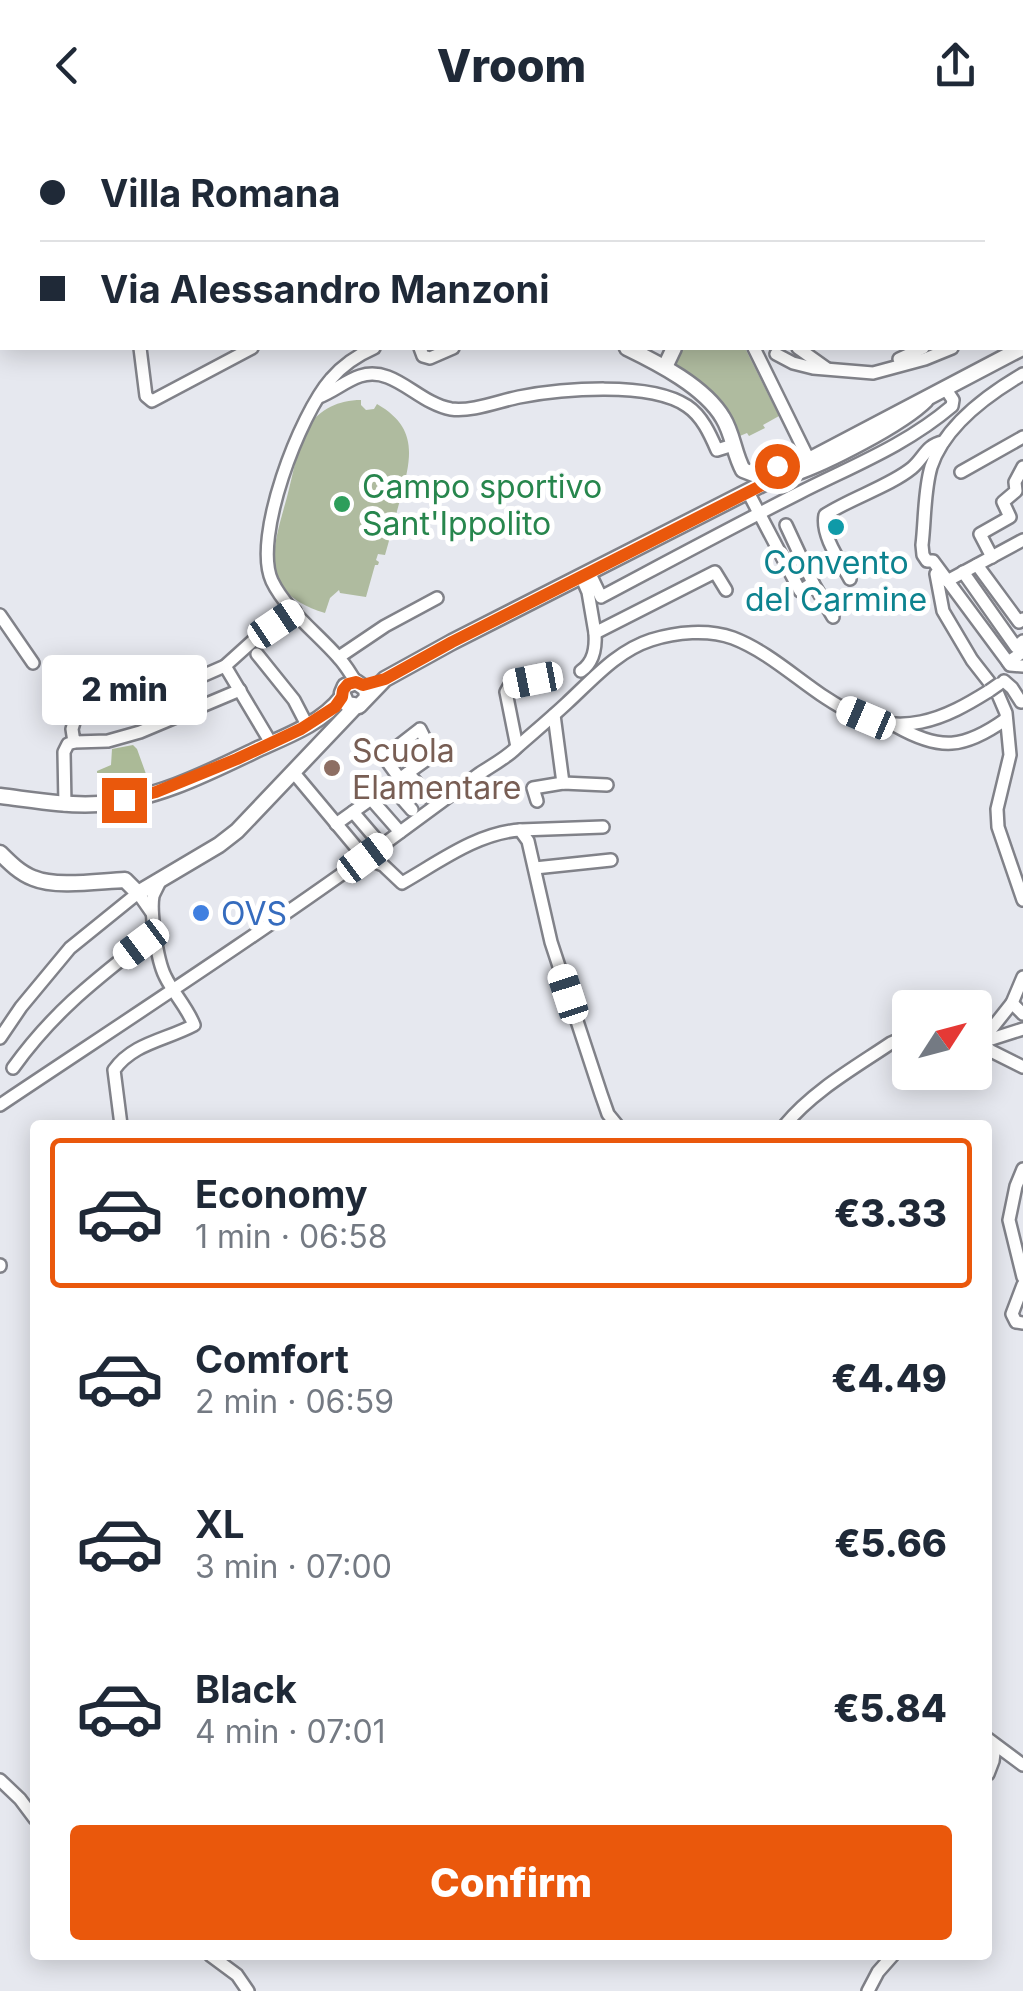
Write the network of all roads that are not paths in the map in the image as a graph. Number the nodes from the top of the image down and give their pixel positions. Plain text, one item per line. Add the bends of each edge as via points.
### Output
1 (140, 350) edge
2 (248, 350) edge
3 (371, 350) edge
4 (421, 350) edge
5 (448, 350) edge
6 (631, 350) edge
7 (673, 350) edge
8 (755, 350) edge
9 (801, 350) edge
10 (918, 350) edge
11 (947, 350) edge
12 (1016, 350) edge
13 (776, 354) dead end
14 (665, 367) junction
15 (827, 368) junction
16 (879, 371) junction
17 (1023, 374) edge
18 (939, 391) junction
19 (318, 397) junction
20 (1023, 437) edge
21 (942, 442) junction
22 (734, 445) junction
23 (809, 460) junction
24 (1023, 467) edge
25 (791, 472) junction
26 (961, 472) dead end
27 (806, 489) junction
28 (1020, 489) edge
29 (748, 492) junction
30 (760, 516) junction
31 (786, 525) dead end
32 (677, 528) junction
33 (1023, 540) edge
34 (632, 550) junction
35 (688, 550) junction
36 (992, 557) junction
37 (977, 565) junction
38 (964, 572) junction
39 (585, 574) junction
40 (645, 574) junction
41 (943, 576) junction
42 (850, 579) dead end
43 (813, 583) junction
44 (726, 590) dead end
45 (437, 598) dead end
46 (295, 611) junction
47 (0, 615) edge
48 (833, 617) dead end
49 (1023, 619) edge
50 (595, 633) junction
51 (1023, 642) edge
52 (1023, 652) edge
53 (257, 654) dead end
54 (340, 660) junction
55 (1008, 662) junction
56 (34, 664) dead end
57 (225, 666) junction
58 (1023, 666) edge
59 (581, 671) dead end
60 (533, 680) dead end
61 (240, 690) junction
62 (355, 692) junction
63 (1022, 700) edge
64 (554, 716) junction
65 (1006, 716) junction
66 (918, 723) junction
67 (893, 724) junction
68 (307, 726) junction
69 (1023, 732) edge
70 (1009, 737) junction
71 (924, 740) junction
72 (74, 742) junction
73 (271, 743) junction
74 (518, 747) junction
75 (294, 774) junction
76 (399, 779) junction
77 (563, 783) junction
78 (607, 785) dead end
79 (0, 796) edge
80 (430, 798) dead end
81 (371, 800) junction
82 (537, 801) dead end
83 (65, 805) junction
84 (412, 810) dead end
85 (353, 812) junction
86 (336, 824) junction
87 (603, 827) dead end
88 (520, 830) junction
89 (400, 832) junction
90 (382, 846) junction
91 (0, 853) edge
92 (365, 858) junction
93 (611, 860) dead end
94 (534, 868) junction
95 (161, 878) junction
96 (125, 880) junction
97 (138, 893) junction
98 (1023, 900) edge
99 (152, 913) junction
100 (155, 938) junction
101 (1023, 977) edge
102 (174, 989) junction
103 (1012, 1003) junction
104 (1023, 1014) edge
105 (992, 1027) edge
106 (1023, 1029) edge
107 (0, 1038) edge
108 (992, 1039) edge
109 (892, 1043) edge
110 (992, 1052) edge
111 (1023, 1067) edge
112 (13, 1068) dead end
113 (0, 1105) edge
114 (120, 1120) edge
115 (613, 1120) edge
116 (789, 1120) edge
117 (1023, 1170) edge
118 (1023, 1277) edge
119 (1023, 1285) edge
120 (1023, 1323) edge
121 (992, 1743) edge
122 (1023, 1765) edge
123 (0, 1780) edge
124 (30, 1813) edge
125 (217, 1960) edge
126 (889, 1960) edge
127 (248, 1991) edge
128 (868, 1991) edge

1 - 2 street via 152,400
3 - 19 street via 334,375
4 - 5 street via 430,358
6 - 14 main road
7 - 14 main road
8 - 23 street
9 - 15 street
10 - 16 street
11 - 16 street
12 - 18 main road
13 - 15 street
14 - 22 main road via 719,412
15 - 16 street
17 - 21 street
18 - 23 main road
18 - 25 street via 865,441
18 - 27 street via 953,400 941,415 897,445
19 - 22 street via 378,373 450,409 612,388 676,400 706,427 717,450
19 - 46 street via 294,441 268,532 268,568
20 - 26 street
21 - 41 street via 930,470 922,545
21 - 42 street via 912,468 824,518
22 - 25 main road via 749,474 777,466
23 - 25 main road
24 - 28 street via 1015,482
25 - 27 street
25 - 29 main road
27 - 30 street
28 - 36 street via 1002,502 1010,517 980,534
29 - 30 street
29 - 32 main road
30 - 35 street
30 - 43 street via 800,591
31 - 43 street
32 - 34 main road
32 - 35 street
33 - 36 street
34 - 39 main road
34 - 40 street
35 - 40 street
36 - 37 street
37 - 38 street
37 - 49 street
38 - 41 street
38 - 51 street via 1016,647
39 - 40 street via 601,597
39 - 50 street
39 - 62 main road
41 - 55 street
41 - 65 street via 936,574 943,611
43 - 48 street
44 - 50 street via 716,572
45 - 54 street
46 - 54 street
46 - 57 street
47 - 56 street
50 - 59 street via 593,656
52 - 55 street
53 - 68 street
54 - 62 street
55 - 58 street
57 - 61 street
57 - 72 street via 130,707 76,716
60 - 74 street via 506,692
61 - 72 street via 140,732
61 - 73 street
62 - 68 main road
62 - 75 main road
63 - 65 street
63 - 66 street via 1001,683
64 - 67 street via 627,651 649,640 699,632 731,637 831,703
64 - 74 street
64 - 77 street
65 - 70 street
65 - 71 street via 967,742
66 - 67 street
66 - 71 street
67 - 71 street
68 - 73 main road
69 - 70 street
70 - 98 street via 998,827
72 - 83 street via 64,752
73 - 83 main road via 156,792
74 - 89 street
75 - 86 street
75 - 95 main road via 219,846
76 - 76 street via 384,757 420,728 433,755
76 - 80 street
76 - 81 street
76 - 84 street
77 - 78 street
77 - 82 street via 533,788
79 - 83 main road
81 - 85 street
81 - 89 street
85 - 86 street
85 - 90 street
86 - 92 street
87 - 88 street
88 - 92 street via 466,846 402,884
88 - 94 street
89 - 90 street
90 - 92 street
91 - 96 main road via 36,880
92 - 102 street
93 - 94 street
94 - 115 street via 551,942
95 - 96 main road
95 - 97 main road
95 - 99 street
96 - 97 main road
97 - 99 street
97 - 107 street via 70,948
99 - 100 street
100 - 102 street
100 - 112 street via 62,1009
101 - 103 street
102 - 113 street
102 - 114 street via 194,1025 121,1060 114,1070
103 - 104 street
103 - 105 street
106 - 108 street
109 - 116 street
110 - 111 street
117 - 118 street via 1009,1220
119 - 120 street via 1012,1310 1012,1318
121 - 122 street
123 - 124 street
125 - 127 street
126 - 128 street

